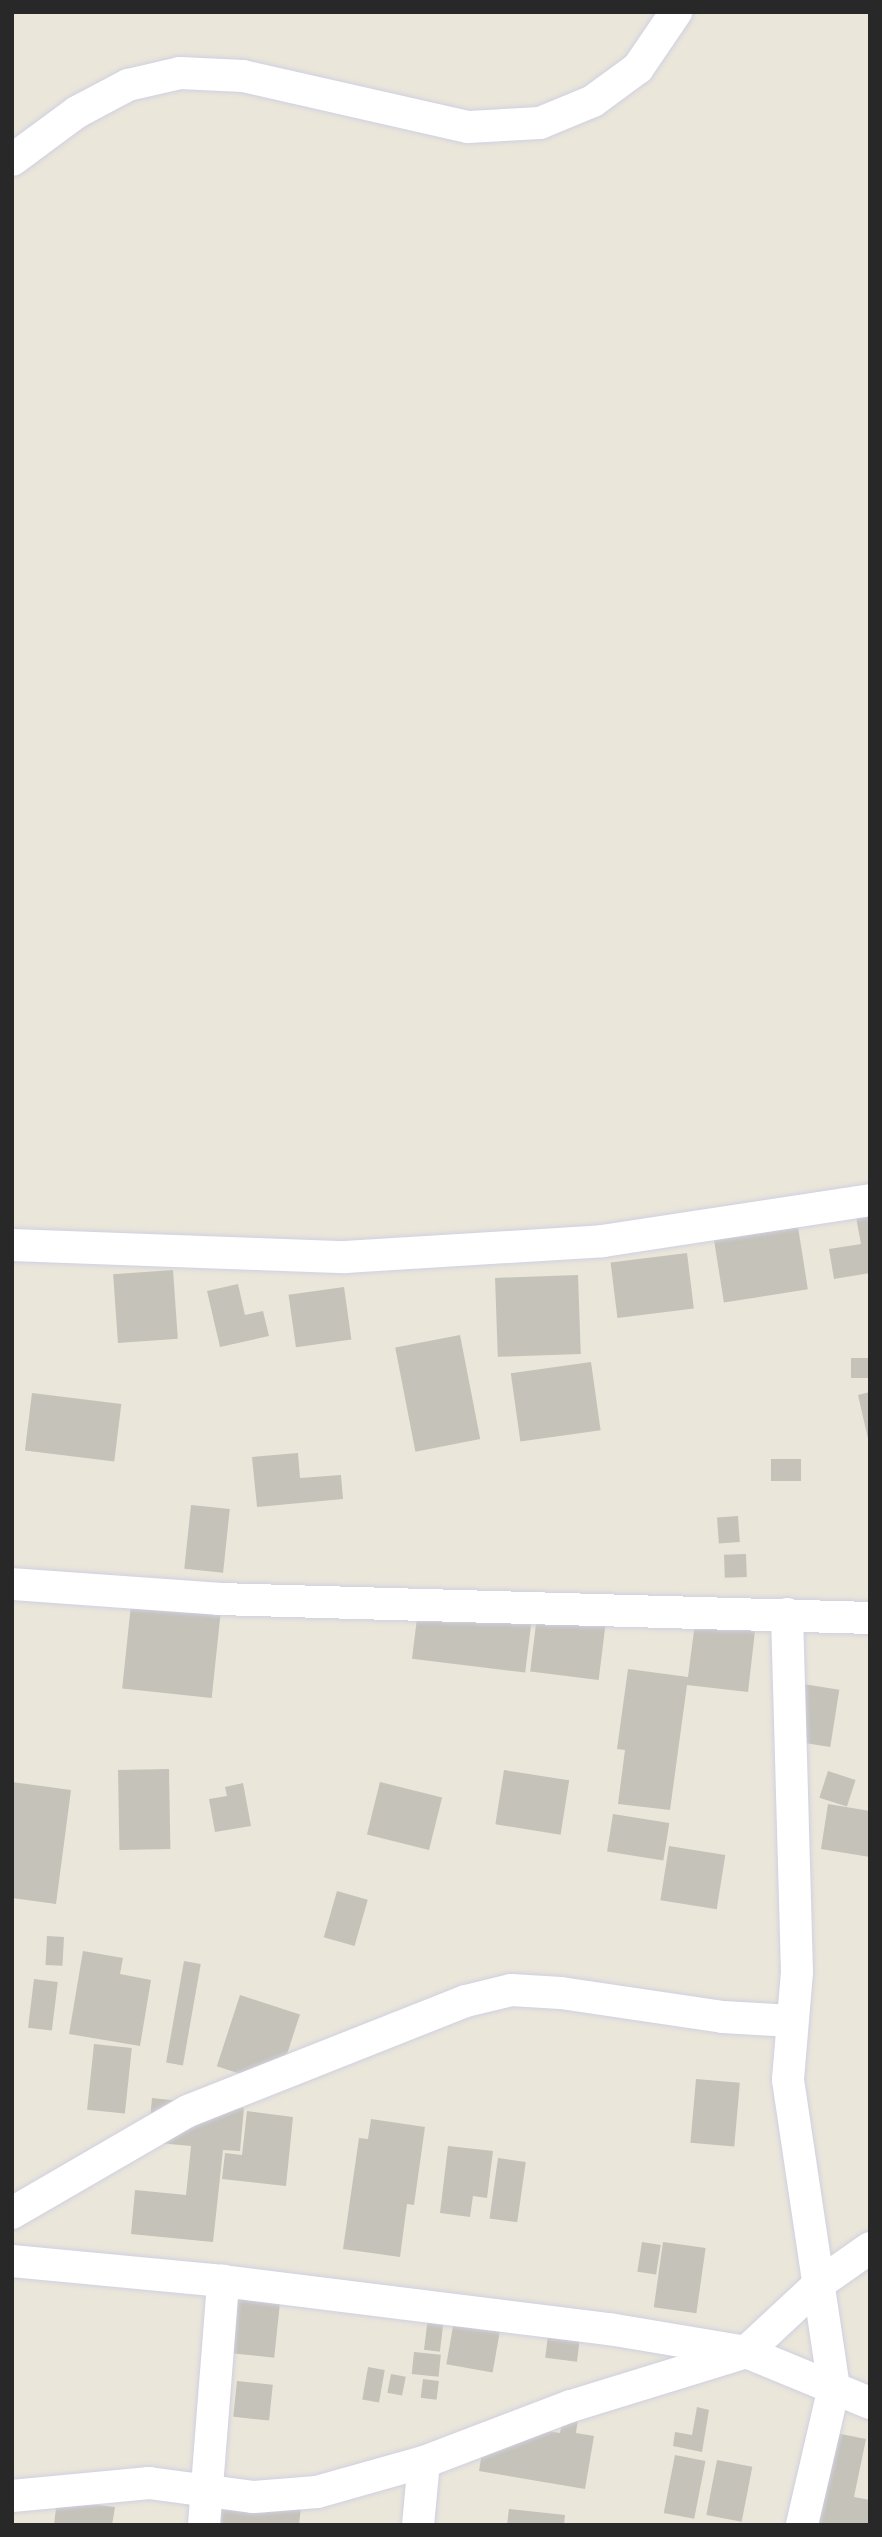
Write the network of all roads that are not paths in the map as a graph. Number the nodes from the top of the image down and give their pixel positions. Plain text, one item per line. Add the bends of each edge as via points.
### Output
1 (676, 12) edge
2 (12, 160) edge
3 (870, 1200) edge
4 (12, 1245) edge
5 (12, 1584) edge
6 (787, 1614) junction
7 (870, 1618) edge
8 (792, 2021) junction
9 (12, 2213) edge
10 (870, 2248) edge
11 (12, 2261) edge
12 (223, 2281) junction
13 (820, 2283) junction
14 (746, 2352) junction
15 (834, 2387) junction
16 (870, 2403) edge
17 (424, 2462) junction
18 (207, 2491) junction
19 (12, 2496) edge
20 (204, 2525) edge
21 (418, 2525) edge
22 (802, 2525) edge

1 - 2 street via 638,68 593,101 540,123 468,127 243,76 180,73 128,85 77,112
3 - 4 street via 603,1241 345,1257
5 - 6 street via 219,1599
6 - 7 street
6 - 8 street via 796,1897
8 - 9 street via 723,2017 510,1990 466,2001 188,2111
8 - 13 street via 788,2080
10 - 13 street
11 - 12 street
12 - 14 street via 609,2329
12 - 18 street
13 - 14 street
13 - 15 street
14 - 15 street
14 - 17 street via 572,2406
15 - 16 street
15 - 22 street
17 - 18 street via 317,2492 254,2497
17 - 21 street
18 - 19 street via 149,2483
18 - 20 street

